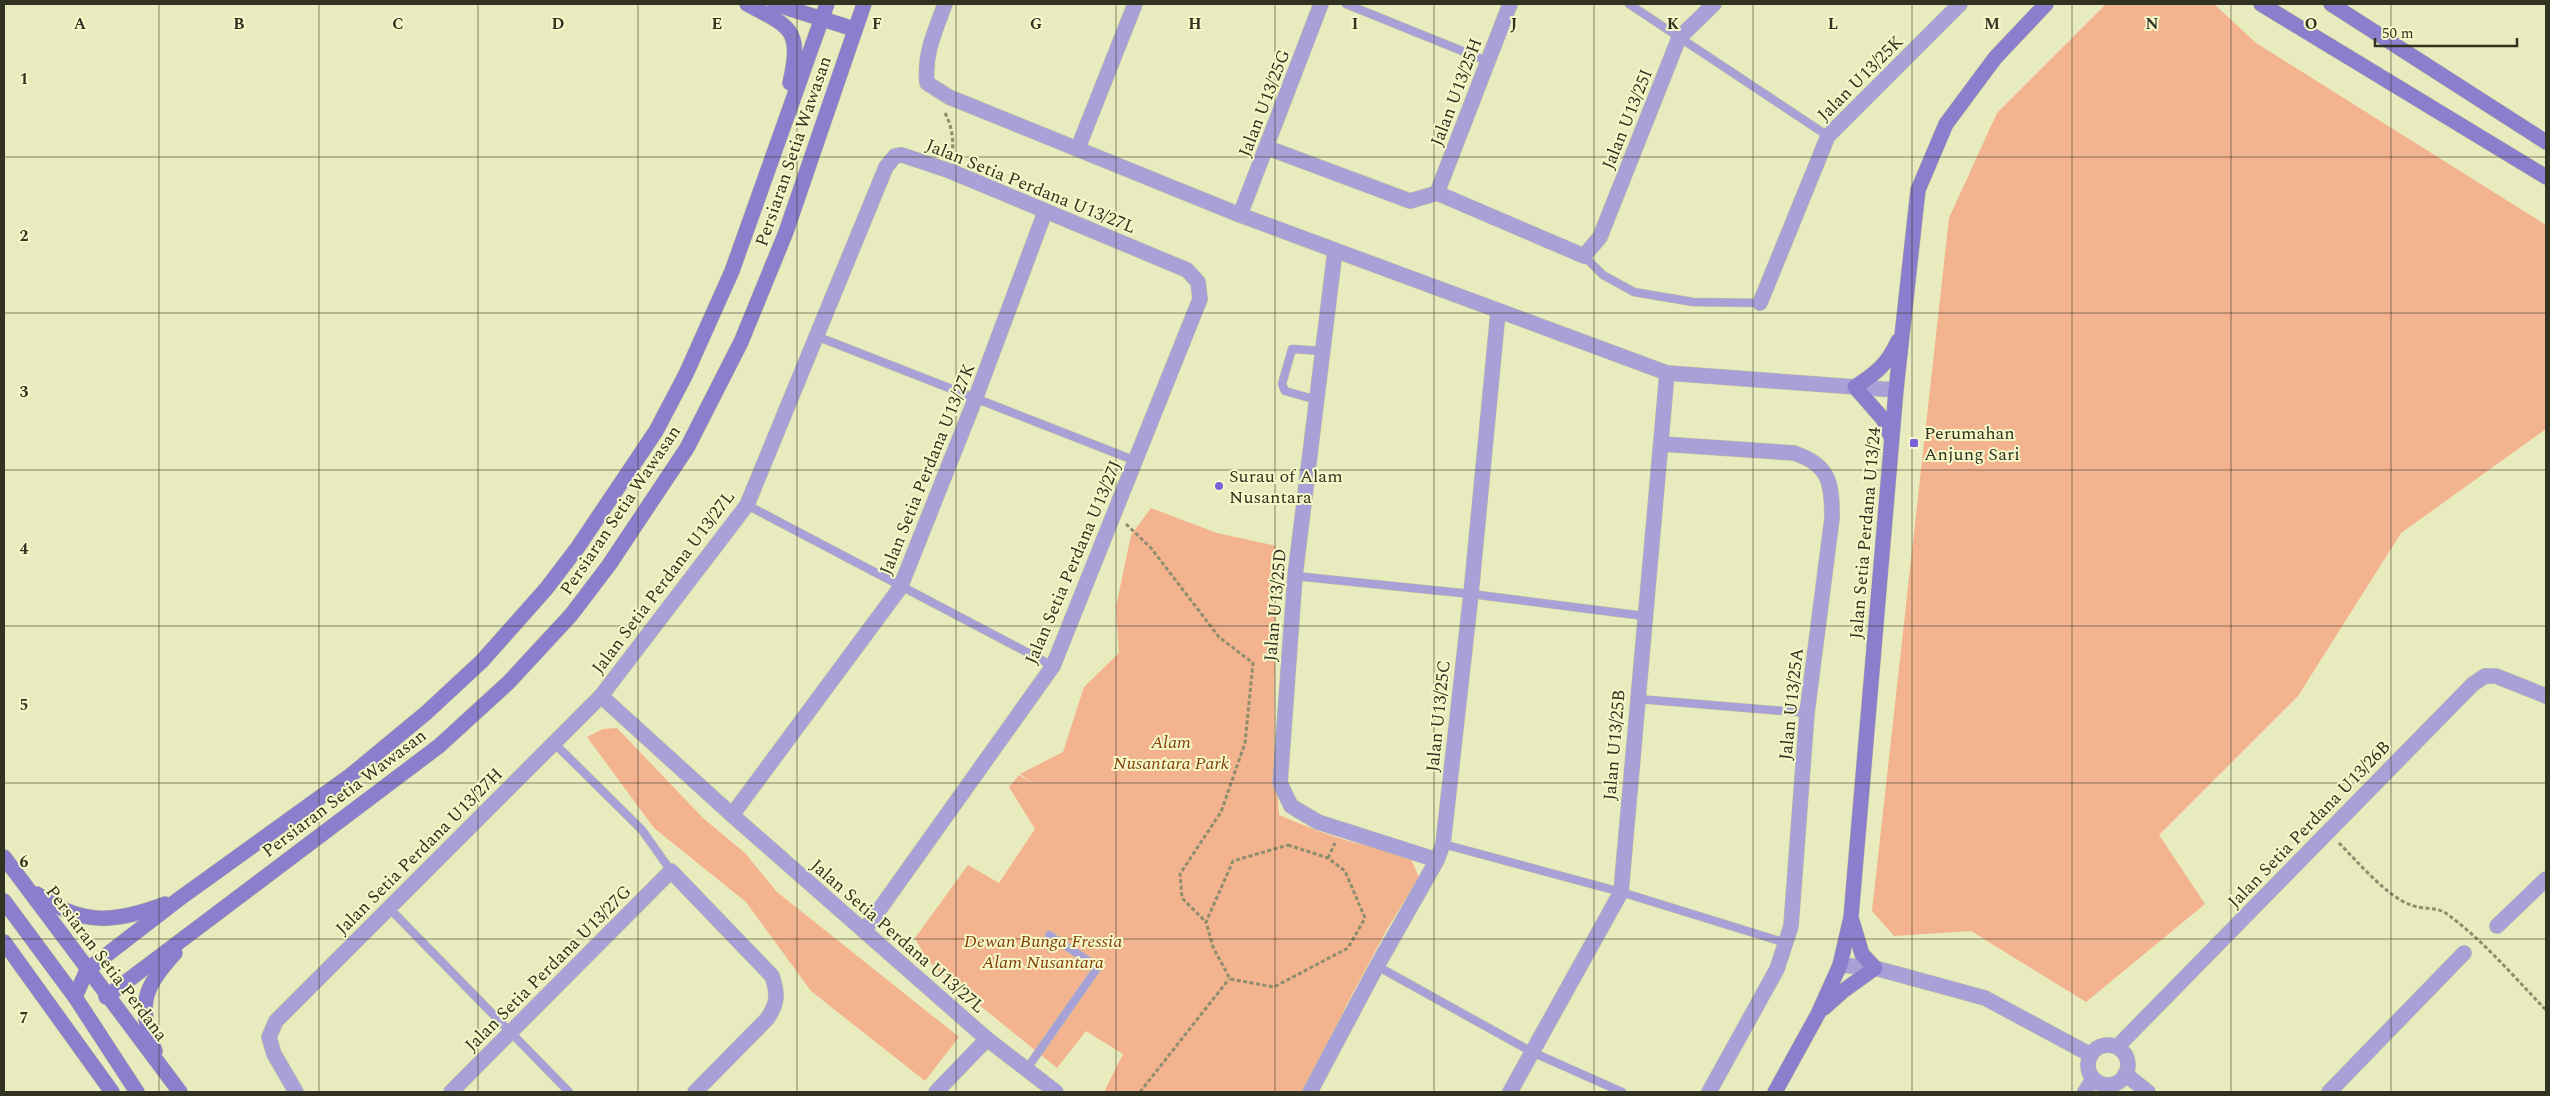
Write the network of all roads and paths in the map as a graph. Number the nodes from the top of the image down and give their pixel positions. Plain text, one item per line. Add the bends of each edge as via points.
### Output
1 (747, 4) edge
2 (775, 4) edge
3 (827, 4) edge
4 (863, 4) edge
5 (945, 4) edge
6 (1135, 4) edge
7 (1321, 4) edge
8 (1346, 4) edge
9 (1510, 4) edge
10 (1628, 4) edge
11 (1714, 4) edge
12 (1960, 4) edge
13 (2046, 4) edge
14 (2261, 4) edge
15 (2331, 4) edge
16 (822, 18) junction
17 (854, 30) junction
18 (1679, 38) junction
19 (1487, 61) junction
20 (932, 87) junction
21 (1828, 136) junction
22 (778, 140) junction
23 (2546, 142) edge
24 (1078, 148) junction
25 (1268, 148) junction
26 (950, 170) junction
27 (2546, 177) edge
28 (1437, 193) junction
29 (1045, 212) junction
30 (1240, 215) junction
31 (1335, 251) junction
32 (1584, 256) junction
33 (1198, 282) joint
34 (1760, 303) joint
35 (1498, 312) junction
36 (1902, 333) junction
37 (816, 336) junction
38 (1323, 351) junction
39 (1667, 373) junction
40 (1855, 387) junction
41 (1896, 390) junction
42 (976, 397) junction
43 (1317, 400) junction
44 (1891, 438) junction
45 (1662, 444) junction
46 (1136, 461) junction
47 (747, 505) junction
48 (1115, 514) junction
49 (1295, 576) junction
50 (900, 588) junction
51 (1471, 594) junction
52 (1644, 616) junction
53 (1052, 666) junction
54 (601, 696) junction
55 (2546, 696) edge
56 (1636, 698) junction
57 (1807, 713) junction
58 (554, 743) junction
59 (732, 815) junction
60 (2328, 832) junction
61 (1443, 844) junction
62 (4, 858) edge
63 (1437, 860) junction
64 (671, 871) junction
65 (2546, 878) edge
66 (25, 886) junction
67 (1621, 892) junction
68 (179, 899) junction
69 (4, 901) edge
70 (389, 908) junction
71 (1851, 917) junction
72 (1206, 922) junction
73 (200, 926) junction
74 (2497, 926) dead end
75 (864, 931) junction
76 (1049, 935) dead end
77 (4, 942) edge
78 (1786, 943) junction
79 (2464, 953) dead end
80 (1840, 965) junction
81 (1376, 966) junction
82 (1875, 968) junction
83 (88, 970) junction
84 (1230, 979) junction
85 (75, 997) junction
86 (106, 997) junction
87 (2546, 1010) edge
88 (1818, 1014) junction
89 (510, 1034) junction
90 (986, 1039) junction
91 (2117, 1048) junction
92 (1532, 1052) junction
93 (2091, 1055) junction
94 (160, 1064) junction
95 (1026, 1070) junction
96 (2125, 1074) junction
97 (2093, 1078) junction
98 (112, 1092) edge
99 (138, 1092) edge
100 (180, 1092) edge
101 (296, 1092) edge
102 (451, 1092) edge
103 (569, 1092) edge
104 (696, 1092) edge
105 (936, 1092) edge
106 (1056, 1092) edge
107 (1140, 1092) edge
108 (1310, 1092) edge
109 (1510, 1092) edge
110 (1622, 1092) edge
111 (1709, 1092) edge
112 (1776, 1092) edge
113 (2085, 1092) edge
114 (2148, 1092) edge
115 (2329, 1092) edge

1 - 22 street via 785,24 794,37 795,64
2 - 16 street
3 - 16 street, Persiaran Setia Wawasan
4 - 17 street, Persiaran Setia Wawasan
5 - 20 street via 925,64
6 - 24 street
7 - 25 street, Jalan U13/25G
8 - 19 lane
9 - 19 street, Jalan U13/25H
10 - 18 lane
11 - 18 street, Jalan U13/25I
12 - 21 street, Jalan U13/25K
13 - 36 street, Jalan Setia Perdana U13/24 via 1995,58 1946,124 1918,190
14 - 27 street
15 - 23 street
16 - 17 street
16 - 22 street, Persiaran Setia Wawasan
17 - 73 street, Persiaran Setia Wawasan via 786,232 741,342 687,448 609,565 570,615 515,675 439,746
18 - 21 lane
18 - 32 street, Jalan U13/25I via 1600,237
19 - 28 street, Jalan U13/25H
20 - 24 street
20 - 26 path via 950,121 954,145
21 - 34 street, Jalan U13/25K
22 - 68 street, Persiaran Setia Wawasan via 732,270 682,382 656,431 546,589 482,660 426,713 351,776
24 - 30 street
25 - 28 street via 1410,201
25 - 30 street, Jalan U13/25G
26 - 29 street, Jalan Setia Perdana U13/27L
26 - 37 street, Jalan Setia Perdana U13/27L via 902,155 890,160
28 - 32 street
29 - 33 street, Jalan Setia Perdana U13/27L via 1188,270
29 - 42 street, Jalan Setia Perdana U13/27K
30 - 31 street
31 - 35 street
31 - 38 street, Jalan U13/25D
32 - 34 lane via 1603,274 1634,292 1693,302
33 - 46 street, Jalan Setia Perdana U13/27J via 1200,299
35 - 39 street
35 - 51 street, Jalan U13/25C
36 - 40 street via 1879,371
36 - 41 street, Jalan Setia Perdana U13/24
37 - 42 lane
37 - 47 street, Jalan Setia Perdana U13/27L
38 - 43 street, Jalan U13/25D
38 - 43 lane via 1292,349 1282,384 1285,391
39 - 40 street
39 - 45 street, Jalan U13/25B
40 - 41 street
40 - 44 street via 1883,419
41 - 44 street, Jalan Setia Perdana U13/24
42 - 46 lane
42 - 50 street, Jalan Setia Perdana U13/27K
43 - 49 street, Jalan U13/25D
44 - 71 street, Jalan Setia Perdana U13/24
45 - 52 street, Jalan U13/25B
45 - 57 street, Jalan U13/25A via 1794,454 1810,458 1823,468 1832,492 1832,518
46 - 48 street, Jalan Setia Perdana U13/27J
47 - 50 lane
47 - 54 street, Jalan Setia Perdana U13/27L
48 - 53 street, Jalan Setia Perdana U13/27J
48 - 72 path via 1152,548 1219,637 1253,664 1245,743 1221,812 1180,874 1182,898
49 - 51 lane
49 - 63 street, Jalan U13/25D via 1280,783 1291,806 1318,822
50 - 53 lane
50 - 59 street, Jalan Setia Perdana U13/27K
51 - 52 lane
51 - 61 street, Jalan U13/25C
52 - 56 street, Jalan U13/25B
53 - 75 street, Jalan Setia Perdana U13/27J
54 - 58 street, Jalan Setia Perdana U13/27H
54 - 59 street, Jalan Setia Perdana U13/27L
55 - 60 street, Jalan Setia Perdana U13/26B via 2496,676 2485,676 2473,684
56 - 57 lane
56 - 67 street, Jalan U13/25B
57 - 78 street, Jalan U13/25A
58 - 64 lane via 642,830
58 - 70 street, Jalan Setia Perdana U13/27H
59 - 75 street, Jalan Setia Perdana U13/27L
60 - 87 path via 2402,900 2412,906 2445,912 2471,932
60 - 91 street, Jalan Setia Perdana U13/26B
61 - 63 street, Jalan U13/25C
61 - 67 lane
62 - 66 street, Persiaran Setia Perdana
63 - 81 street, Jalan U13/25C
64 - 89 street, Jalan Setia Perdana U13/27G
64 - 104 street via 772,976 778,994 775,1008 767,1019
65 - 74 street
66 - 68 street via 58,909 99,920 139,914
66 - 83 street, Persiaran Setia Perdana
67 - 78 lane
67 - 92 street, Jalan U13/25B
68 - 83 street, Persiaran Setia Wawasan
69 - 85 street
70 - 89 lane
70 - 101 street, Jalan Setia Perdana U13/27H via 276,1021 269,1037 274,1054
71 - 80 street, Jalan Setia Perdana U13/24
71 - 82 street via 1862,954
72 - 84 path via 1213,947
72 - 84 path via 1232,860 1288,845 1328,858 1345,871 1365,918 1348,948 1274,987
73 - 86 street, Persiaran Setia Wawasan
73 - 94 street via 153,978 145,1000 145,1024
75 - 90 street, Jalan Setia Perdana U13/27L
76 - 95 lane via 1098,967
77 - 98 street
78 - 111 street, Jalan U13/25A via 1777,969
79 - 115 street
80 - 82 street
80 - 88 street, Jalan Setia Perdana U13/24
81 - 92 lane
81 - 108 street, Jalan U13/25C
82 - 88 street via 1843,990
82 - 93 street via 1985,998
83 - 85 street
83 - 86 street, Persiaran Setia Perdana
84 - 107 path
85 - 86 street
85 - 99 street
86 - 94 street, Persiaran Setia Perdana
88 - 112 street, Jalan Setia Perdana U13/24
89 - 102 street, Jalan Setia Perdana U13/27G
89 - 103 lane
90 - 95 street, Jalan Setia Perdana U13/27L
90 - 105 street
91 - 93 street via 2100,1047
91 - 96 street via 2126,1056 2128,1069
92 - 109 street, Jalan U13/25B
92 - 110 lane
93 - 97 street via 2088,1067
94 - 100 street, Persiaran Setia Perdana
95 - 106 street, Jalan Setia Perdana U13/27L
96 - 97 street via 2122,1080 2110,1085
96 - 114 street
97 - 113 street

